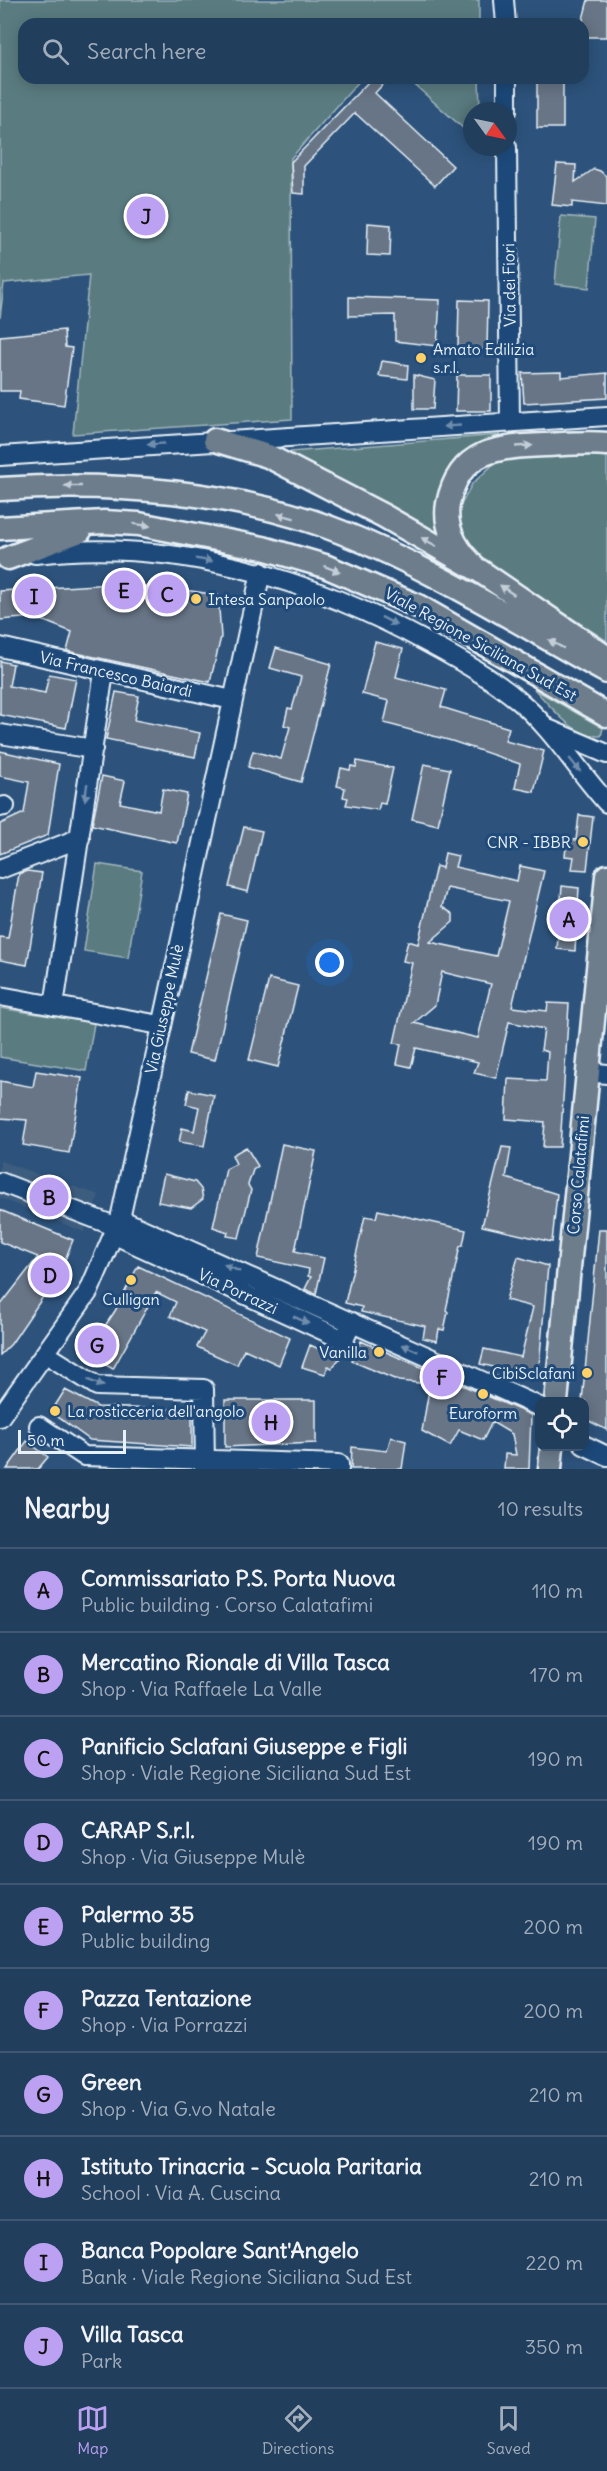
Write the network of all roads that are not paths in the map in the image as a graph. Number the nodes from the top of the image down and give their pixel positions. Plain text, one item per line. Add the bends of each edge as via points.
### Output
1 (504, 0) edge
2 (506, 18) edge
3 (507, 84) edge
4 (507, 102) edge
5 (507, 156) edge
6 (604, 419) edge
7 (510, 423) junction
8 (215, 440) junction
9 (607, 444) edge
10 (0, 456) edge
11 (0, 489) edge
12 (104, 522) junction
13 (0, 528) edge
14 (4, 558) edge
15 (480, 571) junction
16 (261, 572) junction
17 (0, 647) edge
18 (607, 658) edge
19 (104, 672) junction
20 (607, 672) edge
21 (232, 700) junction
22 (607, 715) edge
23 (544, 727) junction
24 (0, 734) edge
25 (93, 749) junction
26 (607, 754) edge
27 (607, 803) edge
28 (80, 838) junction
29 (0, 869) edge
30 (607, 876) edge
31 (0, 996) edge
32 (54, 1006) junction
33 (160, 1025) junction
34 (598, 1073) edge
35 (0, 1182) edge
36 (117, 1227) junction
37 (46, 1354) junction
38 (557, 1397) edge
39 (535, 1405) edge
40 (0, 1417) edge
41 (39, 1426) dead end
42 (589, 1447) edge
43 (552, 1451) edge
44 (607, 1456) edge
45 (205, 1465) edge
46 (339, 1466) edge
47 (550, 1469) edge

1 - 2 street
3 - 4 street
5 - 7 street, Via dei Fiori
6 - 7 street
7 -> 8 street
8 -> 10 street
15 -> 8 main road via 320,481 268,456
15 -> 9 main road via 461,553 450,533 447,511 451,489 463,469 480,455 502,447
20 -> 11 main road via 431,574 340,531 179,493 74,486
12 - 13 main road, Viale Regione Siciliana Sud Est
12 - 14 main road
12 -> 22 main road, Viale Regione Siciliana Sud Est via 202,534 325,566 418,606
14 -> 16 street, Viale Regione Siciliana Sud Est via 89,549 158,553
18 -> 15 main road
16 - 21 street, Via Giuseppe Mulè
16 -> 23 street, Viale Regione Siciliana Sud Est via 327,593 384,619 499,686 519,700
17 - 19 street, Via Francesco Baiardi
19 - 21 street, Via Francesco Baiardi
19 - 25 street
21 - 33 street, Via Giuseppe Mulè
23 - 26 street, Viale Regione Siciliana Sud Est
23 -> 27 street, Viale Regione Siciliana Sud Est
24 - 25 street
25 -> 28 street
28 - 29 street
28 - 32 street
30 - 34 main road, Corso Calatafimi
31 - 32 street
32 - 33 street
33 - 36 street, Via Giuseppe Mulè
34 - 38 main road, Corso Calatafimi
35 - 36 street, Via Porrazzi
36 - 37 street, Via Giuseppe Mulè via 89,1291
39 -> 36 street, Via Porrazzi via 352,1322
37 - 40 street, Via Giuseppe Mulè
37 -> 45 street via 97,1386 204,1389
41 - 45 street via 84,1456
42 - 44 street
43 - 47 main road
45 - 46 street

